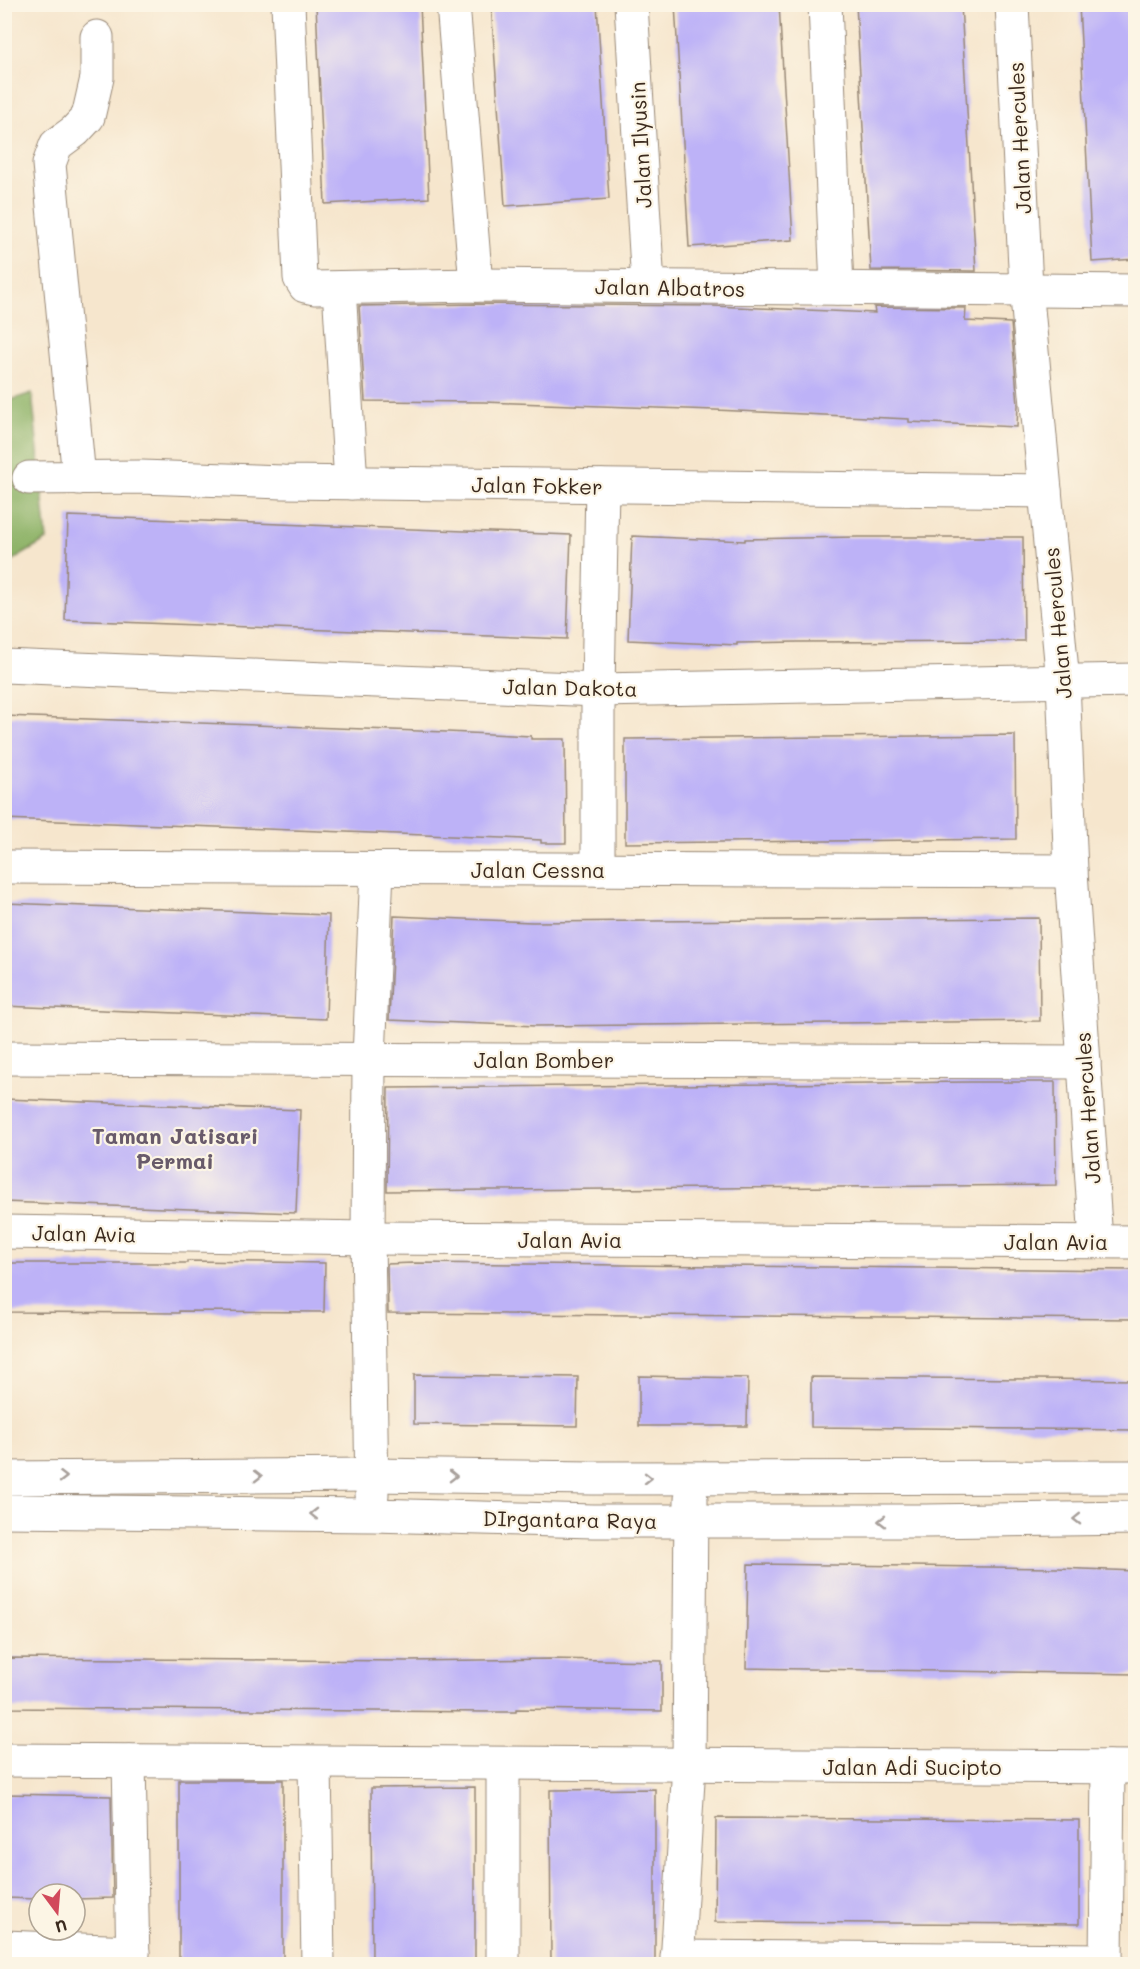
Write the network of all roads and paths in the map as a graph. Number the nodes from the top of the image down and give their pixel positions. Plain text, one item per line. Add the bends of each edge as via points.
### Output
1 (288, 4) edge
2 (453, 4) edge
3 (631, 4) edge
4 (825, 4) edge
5 (1012, 4) edge
6 (97, 37) dead end
7 (476, 285) junction
8 (648, 286) junction
9 (326, 288) junction
10 (837, 288) junction
11 (1027, 290) junction
12 (1136, 291) edge
13 (29, 478) dead end
14 (80, 478) junction
15 (351, 483) junction
16 (602, 486) junction
17 (1045, 491) junction
18 (4, 666) edge
19 (1136, 680) edge
20 (1063, 681) junction
21 (598, 690) junction
22 (4, 867) edge
23 (377, 869) junction
24 (598, 869) junction
25 (1071, 871) junction
26 (4, 1058) edge
27 (369, 1058) junction
28 (1084, 1062) junction
29 (4, 1232) edge
30 (368, 1238) junction
31 (1096, 1241) junction
32 (1136, 1242) edge
33 (370, 1475) junction
34 (926, 1477) junction
35 (1136, 1477) edge
36 (4, 1478) edge
37 (693, 1478) junction
38 (4, 1511) edge
39 (373, 1515) junction
40 (1136, 1518) edge
41 (690, 1520) junction
42 (926, 1521) junction
43 (4, 1760) edge
44 (129, 1761) junction
45 (315, 1763) junction
46 (689, 1764) junction
47 (503, 1765) junction
48 (1122, 1767) edge
49 (4, 1947) edge
50 (133, 1958) edge
51 (677, 1961) edge
52 (1106, 1963) edge
53 (318, 1965) edge
54 (503, 1965) edge

1 - 9 street via 300,278 305,286
2 - 7 street
3 - 8 street, Jalan Ilyusin
4 - 10 street
5 - 11 street, Jalan Hercules
6 - 14 street via 97,78 88,117 56,145 50,164
7 - 8 street, Jalan Albatros
7 - 9 street, Jalan Albatros
8 - 10 street, Jalan Albatros
9 - 15 street
10 - 11 street, Jalan Albatros
11 - 12 street, Jalan Albatros
11 - 17 street, Jalan Hercules
13 - 14 street, Jalan Fokker
14 - 15 street, Jalan Fokker
15 - 16 street, Jalan Fokker
16 - 17 street, Jalan Fokker
16 - 21 street
17 - 20 street, Jalan Hercules
18 - 21 street, Jalan Dakota
19 - 20 street, Jalan Dakota
20 - 21 street, Jalan Dakota
20 - 25 street, Jalan Hercules
21 - 24 street
22 - 23 street, Jalan Cessna
23 - 24 street, Jalan Cessna
23 - 27 street
24 - 25 street, Jalan Cessna
25 - 28 street, Jalan Hercules
26 - 27 street, Jalan Bomber
27 - 28 street, Jalan Bomber
27 - 30 street
28 - 31 street, Jalan Hercules
29 - 30 street, Jalan Avia
30 - 31 street, Jalan Avia
30 - 33 street
31 - 32 street, Jalan Avia
36 -> 33 street, DIrgantara Raya
33 -> 37 street, DIrgantara Raya
33 - 39 street
34 - 35 street, DIrgantara Raya
34 - 37 street, DIrgantara Raya
34 - 42 street
37 - 41 street
39 -> 38 street, DIrgantara Raya
39 - 41 street, DIrgantara Raya
40 -> 42 street, DIrgantara Raya
42 -> 41 street, DIrgantara Raya
41 - 46 street
43 - 44 street, Jalan Adi Sucipto
44 - 45 street, Jalan Adi Sucipto
44 - 50 street
45 - 47 street, Jalan Adi Sucipto
45 - 53 street
46 - 47 street, Jalan Adi Sucipto
46 - 48 street, Jalan Adi Sucipto
46 - 51 street
47 - 54 street
48 - 52 street
49 - 50 street
51 - 52 street

